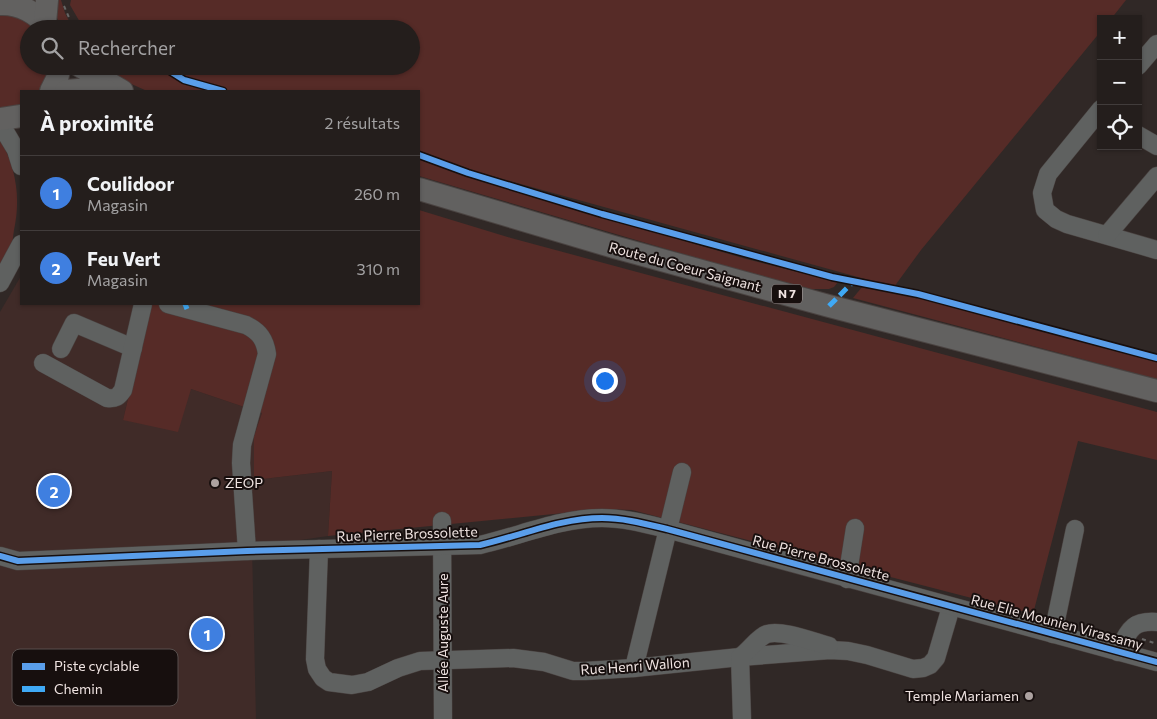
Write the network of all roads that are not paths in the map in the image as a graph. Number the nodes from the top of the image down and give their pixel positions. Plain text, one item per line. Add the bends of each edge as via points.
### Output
1 (47, 0) edge
2 (7, 2) edge
3 (40, 20) edge
4 (47, 20) edge
5 (1157, 44) edge
6 (1142, 61) edge
7 (58, 75) edge
8 (95, 75) edge
9 (52, 90) edge
10 (78, 90) edge
11 (98, 90) edge
12 (120, 90) edge
13 (1097, 115) edge
14 (20, 116) edge
15 (0, 119) edge
16 (0, 123) edge
17 (1142, 137) edge
18 (1157, 146) edge
19 (20, 163) edge
20 (1157, 176) edge
21 (420, 189) edge
22 (1107, 235) junction
23 (1157, 250) edge
24 (19, 253) edge
25 (0, 283) edge
26 (143, 305) edge
27 (172, 305) edge
28 (133, 348) junction
29 (61, 349) dead end
30 (43, 364) dead end
31 (1157, 391) edge
32 (682, 472) dead end
33 (442, 521) dead end
34 (855, 528) dead end
35 (667, 529) junction
36 (1075, 529) dead end
37 (443, 546) junction
38 (319, 549) junction
39 (247, 551) junction
40 (0, 556) edge
41 (848, 579) junction
42 (951, 607) junction
43 (1157, 622) edge
44 (1053, 634) junction
45 (1118, 652) junction
46 (740, 656) junction
47 (442, 660) junction
48 (1157, 662) edge
49 (634, 668) junction
50 (443, 719) edge
51 (742, 719) edge

1 - 4 main road
2 - 3 main road via 27,10
5 - 6 street
7 - 9 main road
8 - 12 main road
10 - 11 main road
13 - 22 street via 1048,174 1042,192 1045,210 1056,219
14 - 15 main road
16 - 19 street
17 - 18 street
20 - 22 street
21 - 31 main road, Route du Coeur Saignant / N 7 via 829,306
22 - 23 street
24 - 25 street
26 - 28 street
27 - 39 street via 246,325 262,336 265,345 267,354 242,445
28 - 29 street via 74,323
28 - 30 street via 123,390 114,399
32 - 35 street
33 - 37 street, Allée Auguste Aure
34 - 41 street
35 - 37 street, Rue Pierre Brossolette via 601,518 575,520 480,545
35 - 41 street, Rue Pierre Brossolette
35 - 49 street
36 - 44 street
37 - 38 street, Rue Pierre Brossolette
37 - 47 street, Allée Auguste Aure
38 - 39 street, Rue Pierre Brossolette
38 - 47 street, Rue Henri Wallon via 314,659 323,678 338,684 368,682 410,663
39 - 40 street, Rue Pierre Brossolette via 18,561
41 - 42 street, Rue Pierre Brossolette
42 - 44 street, Rue Elie Mounien Virassamy
42 - 46 street via 936,658 922,668 913,669 778,632 767,634
43 - 45 street via 1136,624
44 - 45 street, Rue Elie Mounien Virassamy
45 - 48 street, Rue Elie Mounien Virassamy
46 - 49 street, Rue Henri Wallon
46 - 51 street
47 - 49 street, Rue Henri Wallon via 513,658 544,662 573,671
47 - 50 street, Allée Auguste Aure

